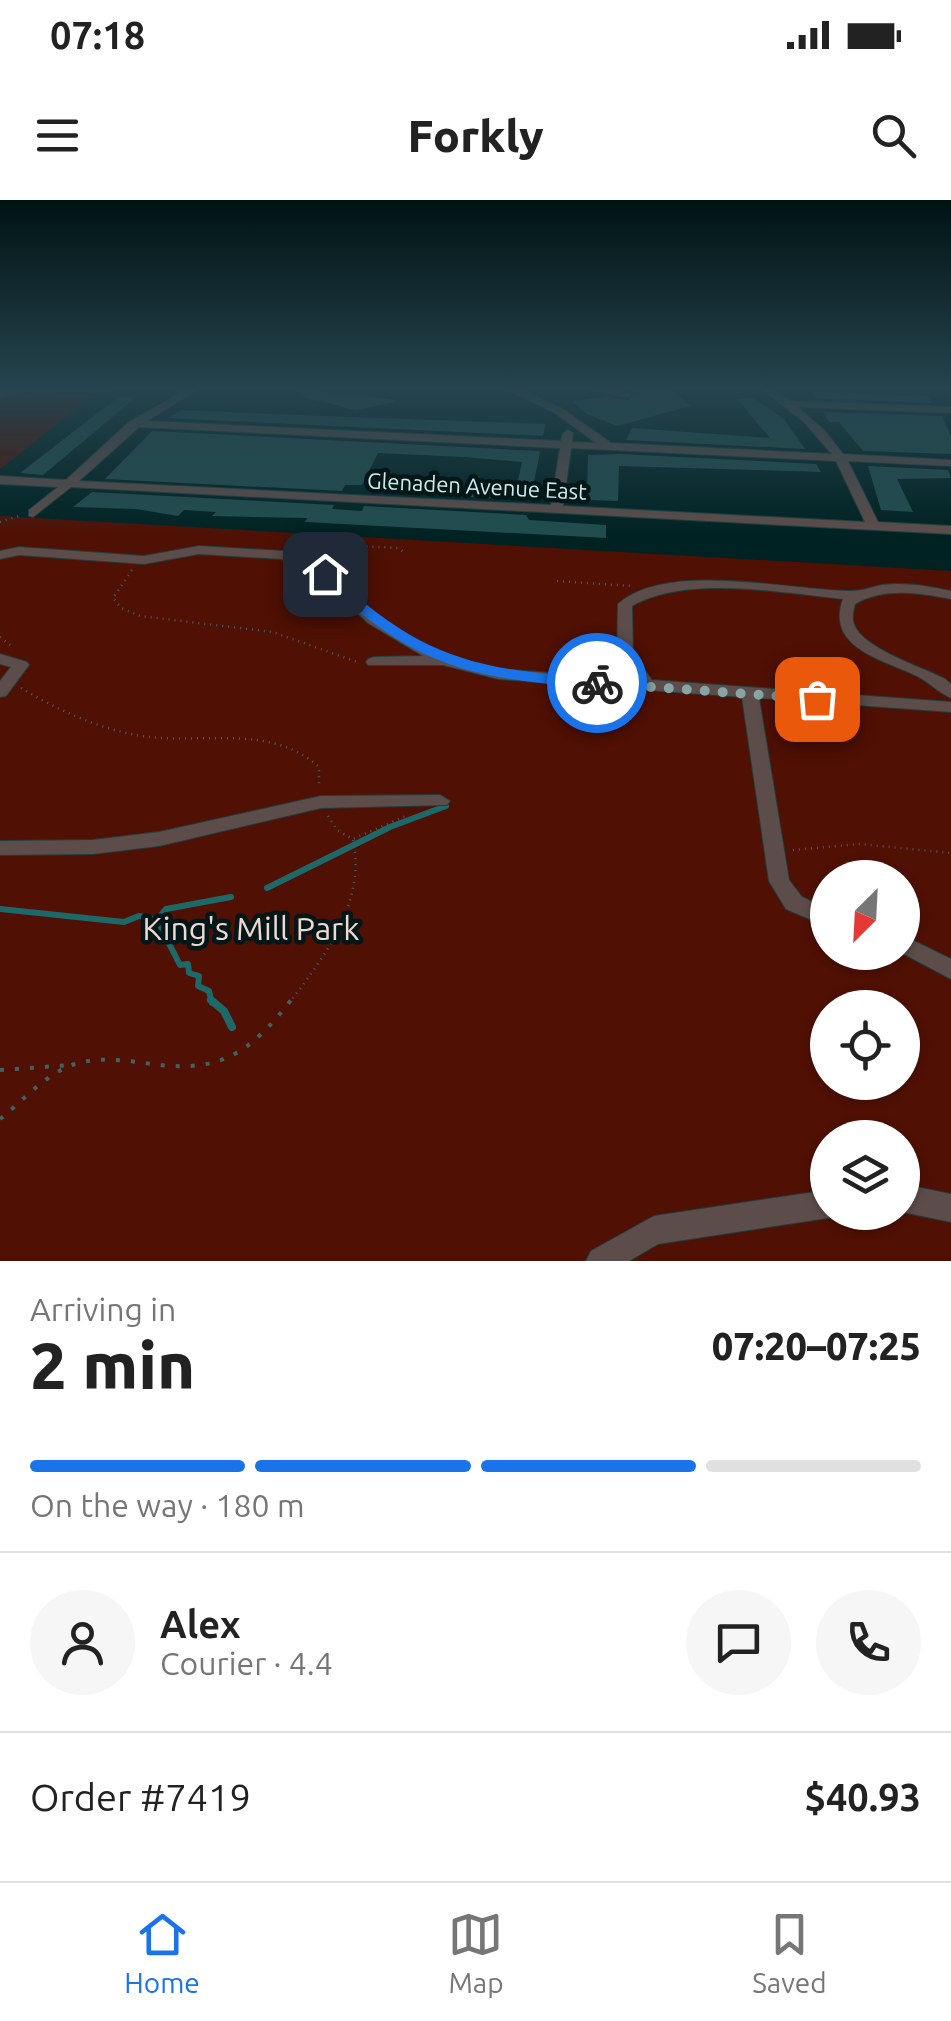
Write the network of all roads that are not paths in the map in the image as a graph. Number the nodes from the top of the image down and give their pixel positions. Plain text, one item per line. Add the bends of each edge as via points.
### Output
1 (114, 439) edge
2 (432, 439) edge
3 (567, 439) edge
4 (597, 439) edge
5 (829, 439) edge
6 (566, 445) junction
7 (608, 447) junction
8 (843, 458) junction
9 (951, 463) edge
10 (0, 480) edge
11 (71, 484) junction
12 (556, 510) junction
13 (33, 513) road end
14 (873, 526) junction
15 (951, 530) edge
16 (0, 544) edge
17 (19, 551) junction
18 (0, 555) edge
19 (951, 595) edge
20 (856, 596) junction
21 (8, 660) edge
22 (444, 660) junction
23 (374, 662) road end
24 (649, 686) junction
25 (6, 687) edge
26 (951, 694) edge
27 (750, 695) junction
28 (951, 707) edge
29 (440, 802) dead end
30 (0, 848) edge
31 (810, 911) edge
32 (920, 953) edge
33 (951, 970) edge
34 (920, 1202) edge
35 (810, 1207) edge
36 (951, 1208) edge
37 (602, 1261) edge

1 - 11 street
2 - 6 street
3 - 6 street
4 - 7 street
5 - 8 street
6 - 7 street
6 - 12 street
7 - 8 street
8 - 9 street
8 - 14 street
10 - 11 street, Glenaden Avenue East
11 - 12 street, Glenaden Avenue East
11 - 13 street
12 - 14 street, Glenaden Avenue East
14 - 15 street, Glenaden Avenue East
16 - 17 street
17 - 18 street
17 - 22 street via 144,560 199,550 284,555 315,568 373,620
19 - 20 street via 912,589
20 - 24 street via 709,586 647,592 625,604 624,640 627,658
20 - 26 street via 844,617 855,639 939,679
21 - 25 street via 21,669
22 - 23 street
22 - 24 street via 529,678
24 - 27 street
27 - 28 street
27 - 31 street via 779,880 794,903
29 - 30 street via 321,802 159,839
32 - 33 street
34 - 36 street
35 - 37 street via 654,1230

